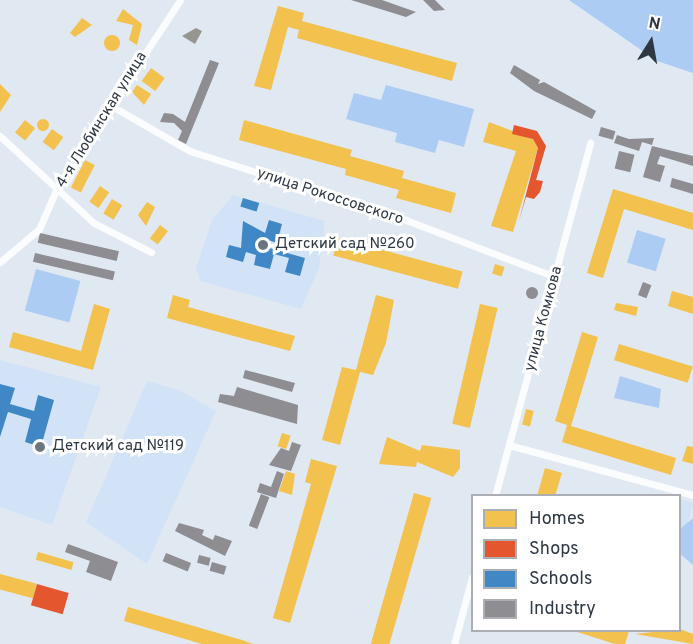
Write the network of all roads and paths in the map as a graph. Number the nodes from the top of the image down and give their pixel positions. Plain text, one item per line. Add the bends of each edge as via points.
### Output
1 (180, 0) edge
2 (110, 105) junction
3 (0, 136) edge
4 (590, 143) dead end
5 (58, 186) junction
6 (152, 252) dead end
7 (0, 262) edge
8 (555, 277) junction
9 (509, 445) junction
10 (495, 494) edge
11 (693, 495) edge
12 (471, 581) edge
13 (454, 644) edge

1 - 2 street, 4-я Любинская улица
2 - 5 street, 4-я Любинская улица
2 - 8 street, улица Рокоссовского via 190,151 406,220
3 - 5 street
4 - 8 street, улица Комкова
5 - 6 street via 94,223
5 - 7 street, 4-я Любинская улица via 39,229
8 - 9 street, улица Комкова
9 - 10 street, улица Комкова
9 - 11 street
12 - 13 street

